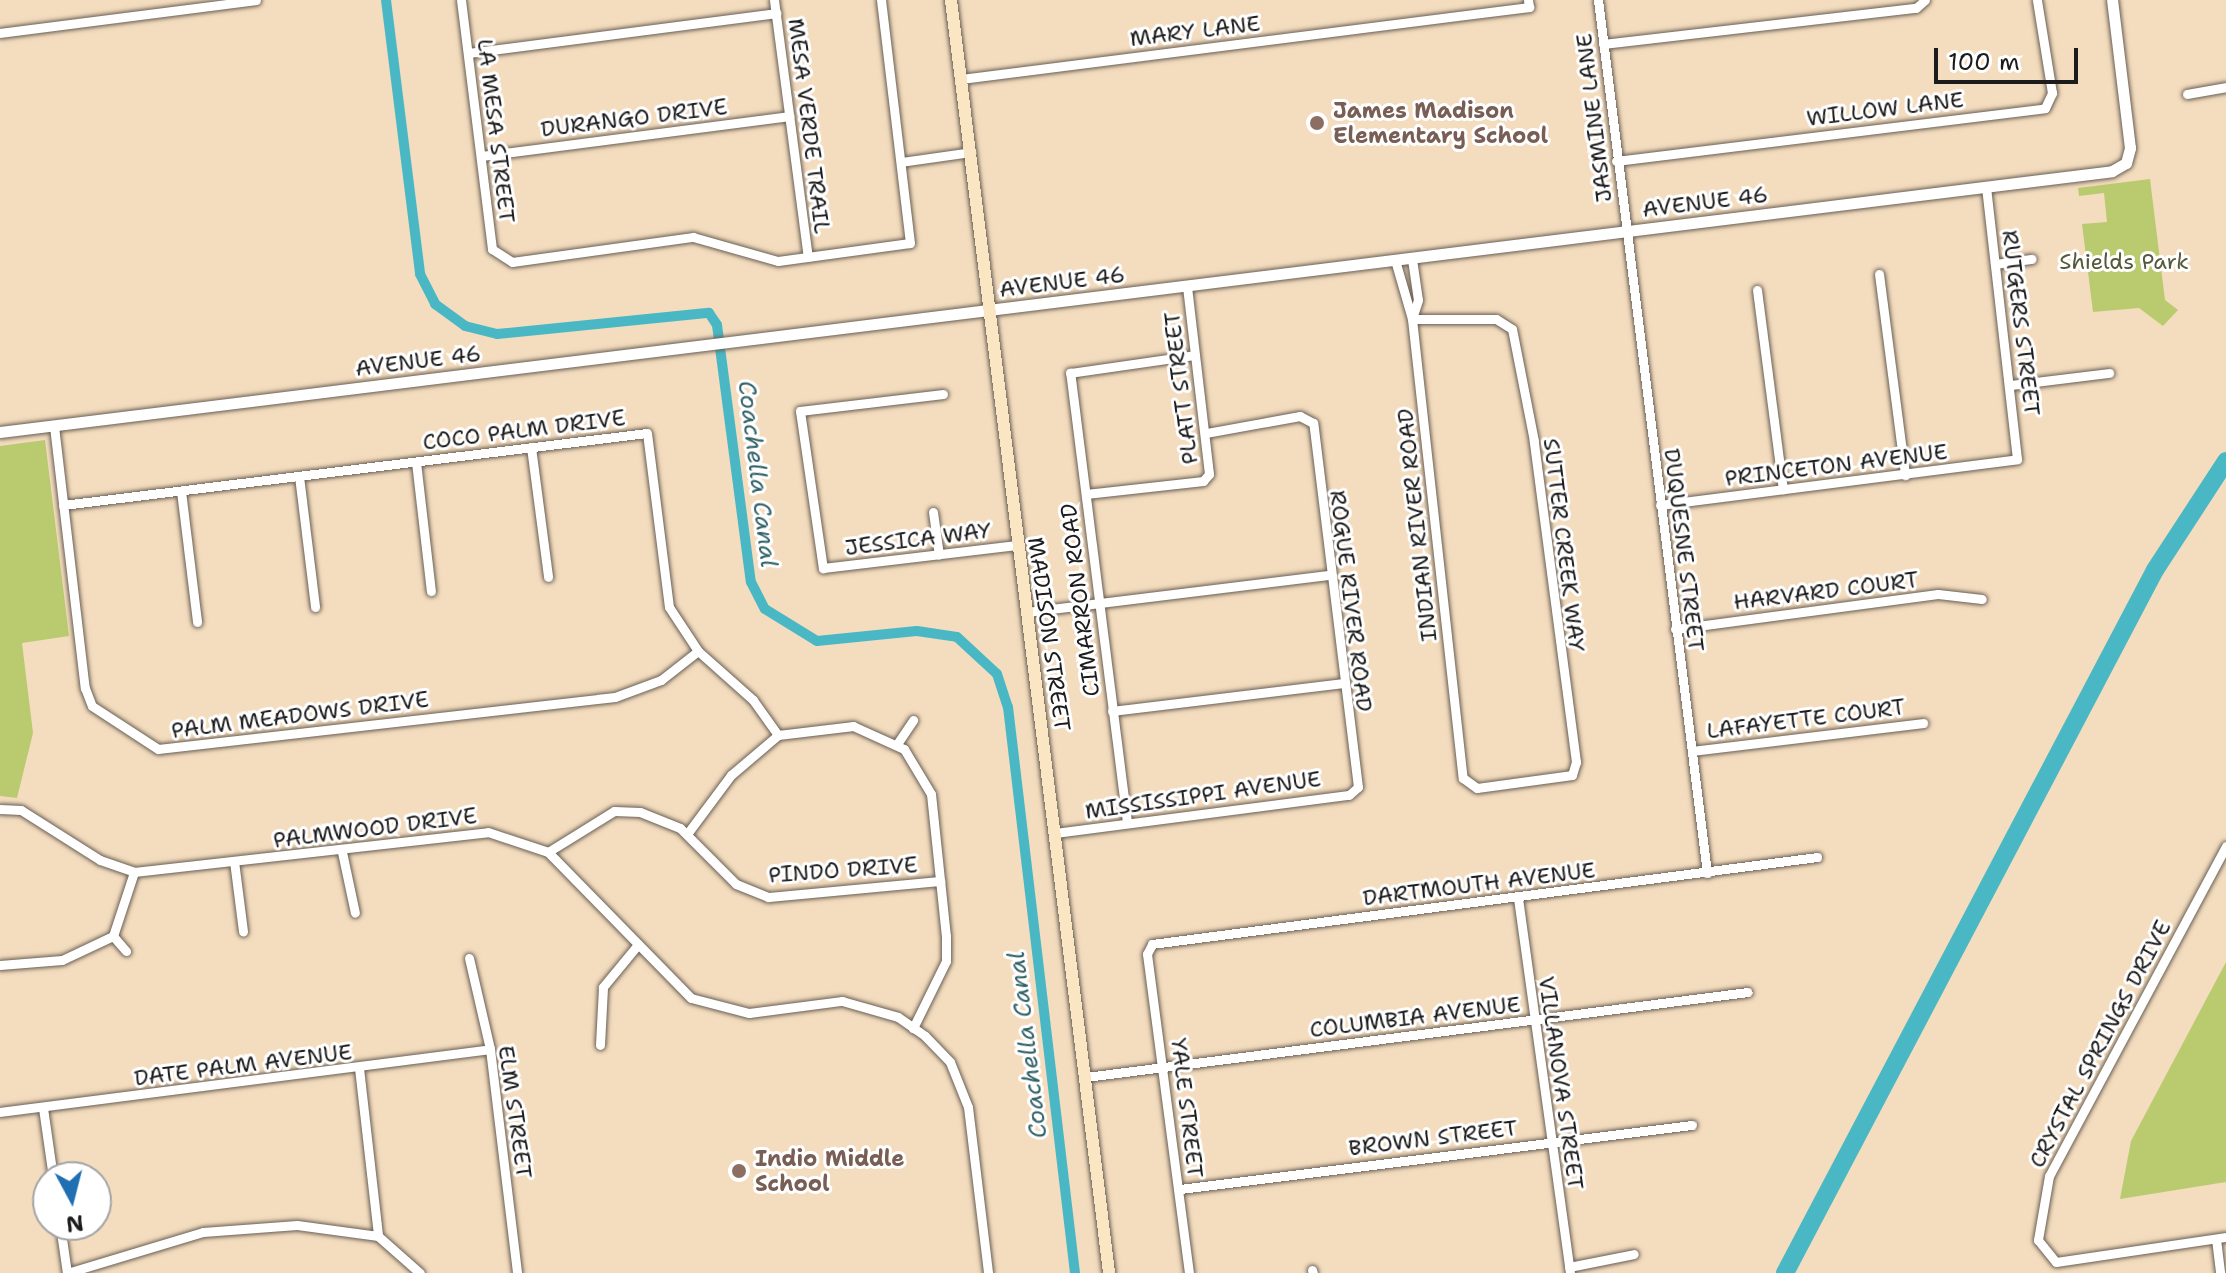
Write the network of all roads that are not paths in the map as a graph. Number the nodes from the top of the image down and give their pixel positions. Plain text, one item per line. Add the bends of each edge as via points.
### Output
1 (256, 0) edge
2 (461, 0) edge
3 (774, 0) edge
4 (881, 0) edge
5 (951, 0) edge
6 (1598, 0) edge
7 (1925, 0) edge
8 (2037, 0) edge
9 (2112, 0) edge
10 (1529, 3) edge
11 (776, 13) junction
12 (0, 33) edge
13 (1603, 44) junction
14 (469, 53) junction
15 (961, 79) junction
16 (2226, 87) edge
17 (2187, 94) dead end
18 (789, 116) junction
19 (971, 152) junction
20 (482, 156) junction
21 (1616, 161) junction
22 (901, 162) junction
23 (1986, 188) junction
24 (1625, 232) junction
25 (808, 257) junction
26 (1412, 259) junction
27 (2032, 259) dead end
28 (1395, 260) junction
29 (1995, 264) junction
30 (1879, 274) dead end
31 (1187, 287) junction
32 (1757, 290) dead end
33 (992, 311) junction
34 (1412, 319) junction
35 (1195, 355) junction
36 (2109, 373) dead end
37 (2011, 385) junction
38 (943, 394) dead end
39 (54, 426) junction
40 (0, 432) edge
41 (1206, 433) junction
42 (531, 447) junction
43 (2015, 461) joint
44 (416, 462) junction
45 (1905, 475) junction
46 (299, 476) junction
47 (1783, 489) junction
48 (181, 491) junction
49 (1086, 494) junction
50 (63, 505) junction
51 (1660, 505) junction
52 (933, 512) dead end
53 (1017, 545) junction
54 (939, 555) junction
55 (1328, 575) junction
56 (548, 577) dead end
57 (431, 591) dead end
58 (1982, 599) dead end
59 (1096, 601) junction
60 (315, 607) dead end
61 (1027, 612) junction
62 (197, 622) dead end
63 (1675, 629) junction
64 (698, 651) junction
65 (1343, 683) junction
66 (1112, 711) junction
67 (913, 720) dead end
68 (1923, 723) dead end
69 (778, 735) junction
70 (897, 744) junction
71 (1692, 751) junction
72 (1575, 771) joint
73 (1356, 792) joint
74 (0, 809) edge
75 (1127, 822) junction
76 (1055, 833) junction
77 (687, 834) junction
78 (2226, 846) edge
79 (342, 852) junction
80 (548, 852) junction
81 (1817, 857) dead end
82 (234, 861) junction
83 (134, 872) junction
84 (1707, 873) junction
85 (940, 881) junction
86 (1518, 898) junction
87 (355, 913) dead end
88 (243, 931) dead end
89 (113, 936) junction
90 (636, 947) junction
91 (1148, 948) joint
92 (126, 951) dead end
93 (469, 958) dead end
94 (0, 965) edge
95 (1748, 992) dead end
96 (1534, 1020) junction
97 (913, 1028) junction
98 (600, 1045) dead end
99 (490, 1049) junction
100 (359, 1068) junction
101 (1164, 1068) junction
102 (1086, 1077) junction
103 (43, 1108) junction
104 (0, 1112) edge
105 (1692, 1125) dead end
106 (1551, 1141) junction
107 (51, 1161) edge
108 (1180, 1189) junction
109 (378, 1236) junction
110 (2221, 1238) edge
111 (62, 1241) edge
112 (1634, 1254) dead end
113 (1569, 1270) edge
114 (67, 1273) edge
115 (420, 1273) edge
116 (517, 1273) edge
117 (988, 1273) edge
118 (1109, 1273) edge
119 (1189, 1273) edge
120 (2220, 1273) edge

1 - 12 street
2 - 14 street, LA MESA STREET
3 - 11 street, MESA VERDE TRAIL
4 - 22 street
5 - 15 main road, MADISON STREET
6 - 13 street, JASMINE LANE
7 - 13 street via 1916,8
8 - 21 street, WILLOW LANE via 2052,93 2045,108
9 - 23 street, AVENUE 46 via 2126,163
10 - 15 street, MARY LANE
11 - 14 street
11 - 18 street, MESA VERDE TRAIL
13 - 21 street, JASMINE LANE
14 - 20 street, LA MESA STREET
15 - 19 main road, MADISON STREET
16 - 17 street
18 - 20 street, DURANGO DRIVE
18 - 25 street, MESA VERDE TRAIL
19 - 22 street
19 - 33 main road, MADISON STREET
20 - 25 street, LA MESA STREET via 492,249 504,261 693,237 766,261
21 - 24 street, JASMINE LANE
22 - 25 street via 910,243
23 - 24 street, AVENUE 46
23 - 29 street, RUTGERS STREET
24 - 26 street, AVENUE 46
24 - 51 street, DUQUESNE STREET
26 - 28 street, AVENUE 46
26 - 34 street via 1418,300
27 - 29 street
28 - 31 street, AVENUE 46
28 - 34 street, INDIAN RIVER ROAD
29 - 37 street, RUTGERS STREET
30 - 45 street
31 - 33 street, AVENUE 46
31 - 35 street, PLATT STREET
32 - 47 street
33 - 39 street, AVENUE 46
33 - 53 main road, MADISON STREET
34 - 72 street, SUTTER CREEK WAY via 1509,325 1534,441
34 - 72 street, INDIAN RIVER ROAD via 1462,771 1470,786
35 - 41 street, PLATT STREET
35 - 49 street, CIMARRON ROAD via 1070,373
36 - 37 street
37 - 43 street, RUTGERS STREET via 2020,444
38 - 54 street, JESSICA WAY via 800,411 823,568
39 - 40 street, AVENUE 46
39 - 50 street, PALM MEADOWS DRIVE
41 - 49 street, PLATT STREET via 1210,470 1203,481
41 - 55 street, ROGUE RIVER ROAD via 1306,416 1316,433
42 - 44 street, COCO PALM DRIVE
42 - 56 street
42 - 64 street, COCO PALM DRIVE via 647,433 669,607
43 - 45 street, PRINCETON AVENUE
44 - 46 street, COCO PALM DRIVE
44 - 57 street
45 - 47 street, PRINCETON AVENUE
46 - 48 street, COCO PALM DRIVE
46 - 60 street
47 - 51 street, PRINCETON AVENUE
48 - 50 street, COCO PALM DRIVE
48 - 62 street
49 - 59 street, CIMARRON ROAD
50 - 64 street, PALM MEADOWS DRIVE via 85,688 92,706 158,749 615,697 661,680
51 - 63 street, DUQUESNE STREET
52 - 54 street
53 - 54 street, JESSICA WAY
53 - 61 main road, MADISON STREET
55 - 59 street
55 - 65 street, ROGUE RIVER ROAD
58 - 63 street, HARVARD COURT via 1938,594
59 - 61 street
59 - 66 street, CIMARRON ROAD
61 - 76 main road, MADISON STREET
63 - 71 street, DUQUESNE STREET
64 - 69 street, COCO PALM DRIVE via 753,700
65 - 66 street
65 - 73 street, ROGUE RIVER ROAD
66 - 75 street, CIMARRON ROAD
67 - 70 street
68 - 71 street, LAFAYETTE COURT
69 - 70 street via 853,726
69 - 77 street via 731,775
70 - 85 street via 931,794
71 - 84 street, DUQUESNE STREET
73 - 75 street, MISSISSIPPI AVENUE
74 - 83 street, PALMWOOD DRIVE via 21,810 100,860
75 - 76 street, MISSISSIPPI AVENUE
76 - 102 main road, MADISON STREET
77 - 80 street, PINDO DRIVE via 640,812 614,811
77 - 85 street, PINDO DRIVE via 736,884 768,897
78 - 110 street, CRYSTAL SPRINGS DRIVE via 2049,1176 2039,1218 2044,1255 2056,1262
79 - 80 street, PALMWOOD DRIVE via 488,832
79 - 82 street, PALMWOOD DRIVE
79 - 87 street
80 - 90 street, PALMWOOD DRIVE
81 - 84 street, DARTMOUTH AVENUE
82 - 83 street, PALMWOOD DRIVE
82 - 88 street
83 - 89 street
84 - 86 street, DARTMOUTH AVENUE
85 - 97 street via 946,961
86 - 91 street, DARTMOUTH AVENUE via 1159,940
86 - 96 street, VILLANOVA STREET
89 - 92 street
89 - 94 street via 62,960
90 - 97 street, PALMWOOD DRIVE via 691,998 749,1013 842,1001
90 - 98 street via 603,987
91 - 101 street, YALE STREET
93 - 99 street, ELM STREET
95 - 96 street, COLUMBIA AVENUE
96 - 101 street, COLUMBIA AVENUE
96 - 106 street, VILLANOVA STREET
97 - 117 street, PALMWOOD DRIVE via 950,1062 968,1107
99 - 100 street, DATE PALM AVENUE
99 - 116 street, ELM STREET
100 - 103 street, DATE PALM AVENUE
100 - 109 street
101 - 102 street, COLUMBIA AVENUE
101 - 108 street, YALE STREET
102 - 118 main road, MADISON STREET
103 - 104 street, DATE PALM AVENUE
103 - 107 street
105 - 106 street, BROWN STREET
106 - 108 street, BROWN STREET
106 - 113 street, VILLANOVA STREET
108 - 119 street, YALE STREET
109 - 114 street via 297,1225 240,1228
109 - 115 street
110 - 120 street
111 - 114 street
112 - 113 street

